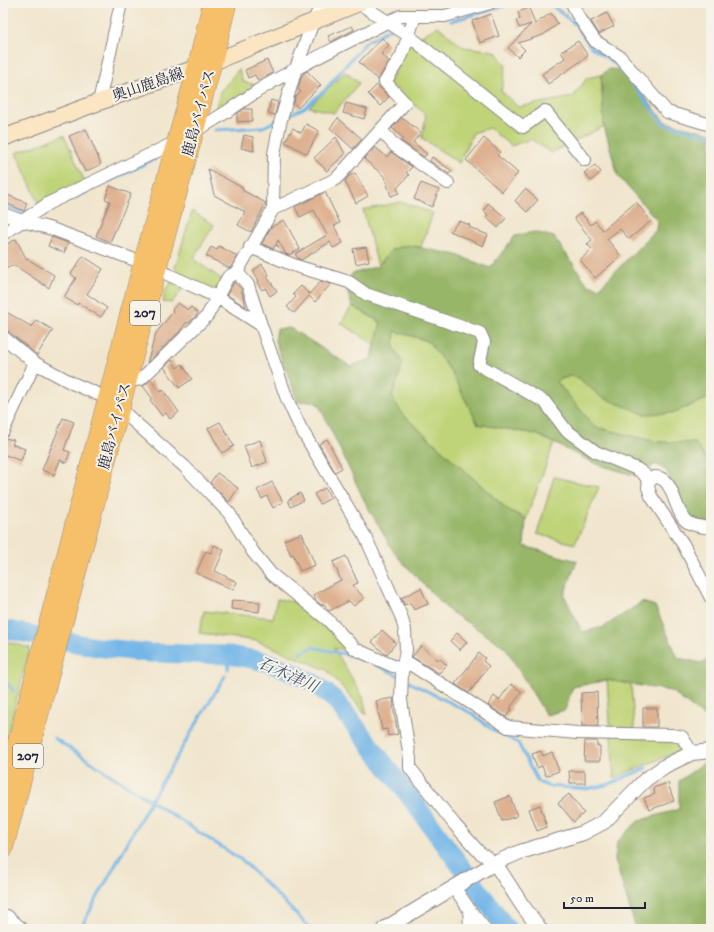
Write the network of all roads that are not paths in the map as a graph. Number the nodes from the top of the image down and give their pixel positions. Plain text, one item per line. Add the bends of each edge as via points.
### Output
1 (121, 3) edge
2 (212, 3) edge
3 (227, 3) edge
4 (322, 3) edge
5 (359, 3) edge
6 (490, 3) edge
7 (572, 3) edge
8 (313, 22) junction
9 (391, 25) junction
10 (412, 26) junction
11 (205, 65) junction
12 (296, 68) junction
13 (99, 102) junction
14 (711, 125) edge
15 (381, 130) junction
16 (194, 131) junction
17 (3, 138) edge
18 (176, 142) junction
19 (584, 160) dead end
20 (448, 183) dead end
21 (273, 209) junction
22 (3, 214) edge
23 (27, 217) junction
24 (3, 234) edge
25 (250, 247) junction
26 (150, 266) junction
27 (237, 272) junction
28 (217, 297) junction
29 (261, 325) junction
30 (3, 337) edge
31 (35, 363) junction
32 (127, 382) junction
33 (114, 403) junction
34 (3, 431) edge
35 (649, 482) junction
36 (711, 528) edge
37 (711, 598) edge
38 (46, 661) junction
39 (402, 671) junction
40 (711, 751) edge
41 (692, 753) junction
42 (3, 797) edge
43 (3, 850) edge
44 (495, 863) junction
45 (455, 887) junction
46 (469, 910) junction
47 (4, 929) edge
48 (22, 929) edge
49 (384, 929) edge
50 (470, 929) edge
51 (485, 929) edge
52 (540, 929) edge

1 - 13 street
2 - 11 highway, 鹿島バイパス / 207
3 - 11 highway, 鹿島バイパス / 207
4 - 8 street
5 - 8 main road, 奥山鹿島線
5 - 9 street
6 - 10 street
7 - 14 street via 595,41 620,57 667,112
8 - 11 main road, 奥山鹿島線
8 - 12 street
9 - 10 street
9 - 10 street via 401,16
9 - 12 street
10 - 15 street via 402,55 385,82 405,103
10 - 19 street via 522,127 545,111
11 - 13 main road, 奥山鹿島線
11 - 16 highway, 鹿島バイパス / 207
11 - 18 highway, 鹿島バイパス / 207
12 - 16 street via 250,95 213,122
12 - 21 street via 281,118 274,154
13 - 17 main road, 奥山鹿島線
15 - 20 street via 395,146
15 - 21 street via 336,179
16 - 26 highway, 鹿島バイパス / 207
18 - 23 street via 49,203
18 - 26 highway, 鹿島バイパス / 207
21 - 25 street
22 - 23 street
23 - 24 street
23 - 26 street
25 - 27 street
25 - 35 street via 296,266 349,282 366,294 480,333 484,342 479,365 545,402 566,430 596,452 637,469
26 - 28 street
26 - 32 highway, 鹿島バイパス / 207
26 - 33 highway, 鹿島バイパス / 207
27 - 28 street via 228,277
27 - 29 street via 248,285
28 - 29 street
28 - 32 street via 207,316 141,380
29 - 39 street via 300,427 366,538 401,616 406,650
30 - 31 street
31 - 33 street
31 - 34 street
32 - 33 highway, 鹿島バイパス / 207
33 - 38 highway, 鹿島バイパス / 207
33 - 39 street via 185,467 229,513 253,552 271,574 328,620 355,649
35 - 36 street via 654,477 659,477 668,483 688,523
35 - 37 street via 651,496 683,544
38 - 42 highway, 鹿島バイパス / 207
38 - 43 highway, 鹿島バイパス / 207
39 - 41 street via 508,727 577,733 672,735 682,737
39 - 44 street via 401,700 410,768 469,841
40 - 41 street
41 - 44 street via 665,766 645,780 604,822 583,833 520,852
44 - 45 street
44 - 52 street
45 - 46 street
45 - 49 street
46 - 50 street
46 - 51 street
47 - 48 street via 7,916

